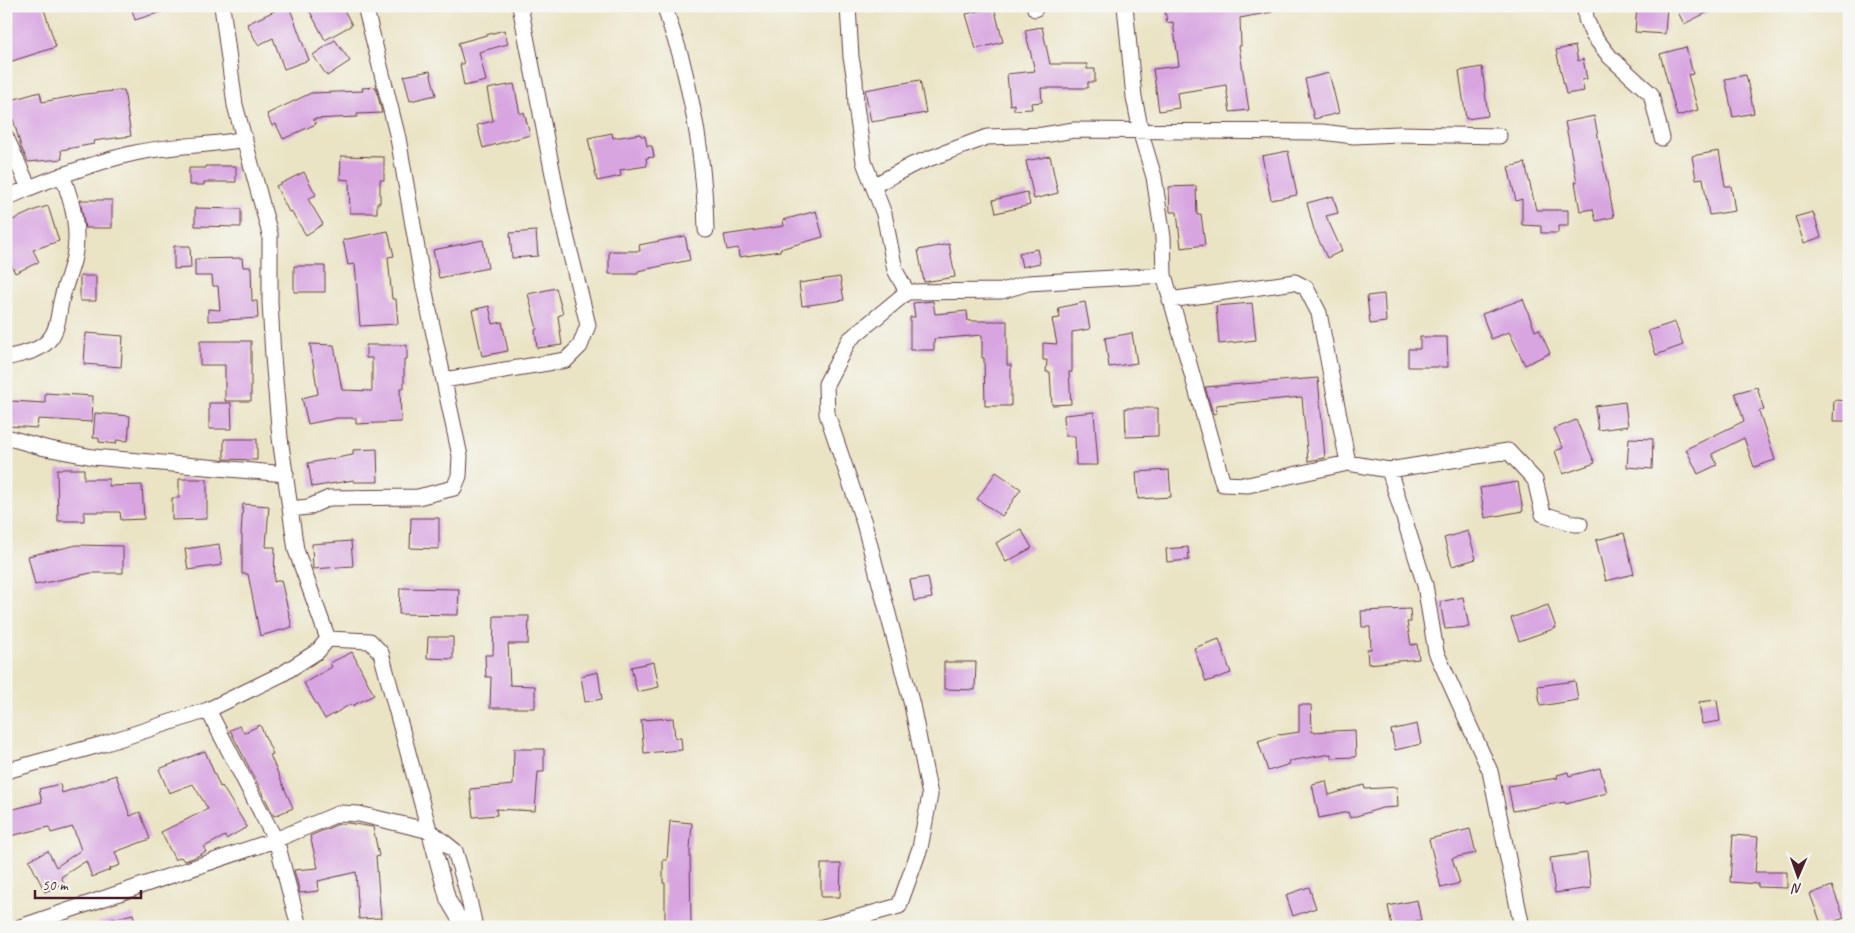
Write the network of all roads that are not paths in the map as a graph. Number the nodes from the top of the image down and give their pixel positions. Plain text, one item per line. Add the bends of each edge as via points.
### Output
1 (222, 6) edge
2 (365, 6) edge
3 (520, 6) edge
4 (665, 6) edge
5 (848, 6) edge
6 (1125, 6) edge
7 (1584, 6) edge
8 (1141, 130) junction
9 (1499, 136) dead end
10 (6, 138) edge
11 (1662, 138) dead end
12 (245, 139) junction
13 (62, 175) junction
14 (873, 186) junction
15 (29, 188) junction
16 (6, 198) edge
17 (706, 230) dead end
18 (1164, 275) junction
19 (907, 292) junction
20 (1170, 300) junction
21 (6, 358) edge
22 (444, 380) junction
23 (6, 437) edge
24 (1348, 463) junction
25 (1389, 470) junction
26 (286, 474) junction
27 (290, 509) junction
28 (1580, 524) dead end
29 (328, 638) junction
30 (208, 710) junction
31 (6, 770) edge
32 (430, 831) junction
33 (275, 840) junction
34 (20, 927) edge
35 (299, 927) edge
36 (464, 927) edge
37 (475, 927) edge
38 (823, 927) edge
39 (1522, 927) edge

1 - 12 street via 235,106
2 - 22 street via 398,138 423,283
3 - 22 street via 561,215 588,325 580,346 566,360
4 - 17 street via 691,98 700,154
5 - 14 street via 858,124 864,162
6 - 8 street
7 - 11 street via 1594,35 1610,57 1651,94
8 - 9 street
8 - 14 street via 1074,130 987,137 912,165
8 - 18 street via 1154,177 1163,237
10 - 15 street
12 - 13 street via 136,152
12 - 26 street via 270,234 272,348
13 - 15 street
13 - 21 street via 70,196 76,239 54,333 40,348
14 - 19 street via 884,214 895,270
15 - 16 street
18 - 19 street via 1028,283 1002,291
18 - 20 street
19 - 38 street via 849,340 826,384 827,414 864,523 912,705 930,795 920,848 899,906
20 - 24 street via 1223,484 1248,485
20 - 24 street via 1295,282 1306,288 1319,313
22 - 27 street via 460,456 454,488 418,497 329,498 308,507
23 - 26 street via 93,457
24 - 25 street
25 - 28 street via 1508,452 1535,480 1543,514
25 - 39 street via 1425,585 1436,652 1490,770
26 - 27 street
27 - 29 street via 296,550
29 - 30 street via 318,651 282,674
29 - 32 street via 370,641 381,653
30 - 31 street via 103,744
30 - 33 street
32 - 33 street via 359,814 340,813
32 - 36 street via 448,900
32 - 37 street via 455,851
33 - 34 street
33 - 35 street

